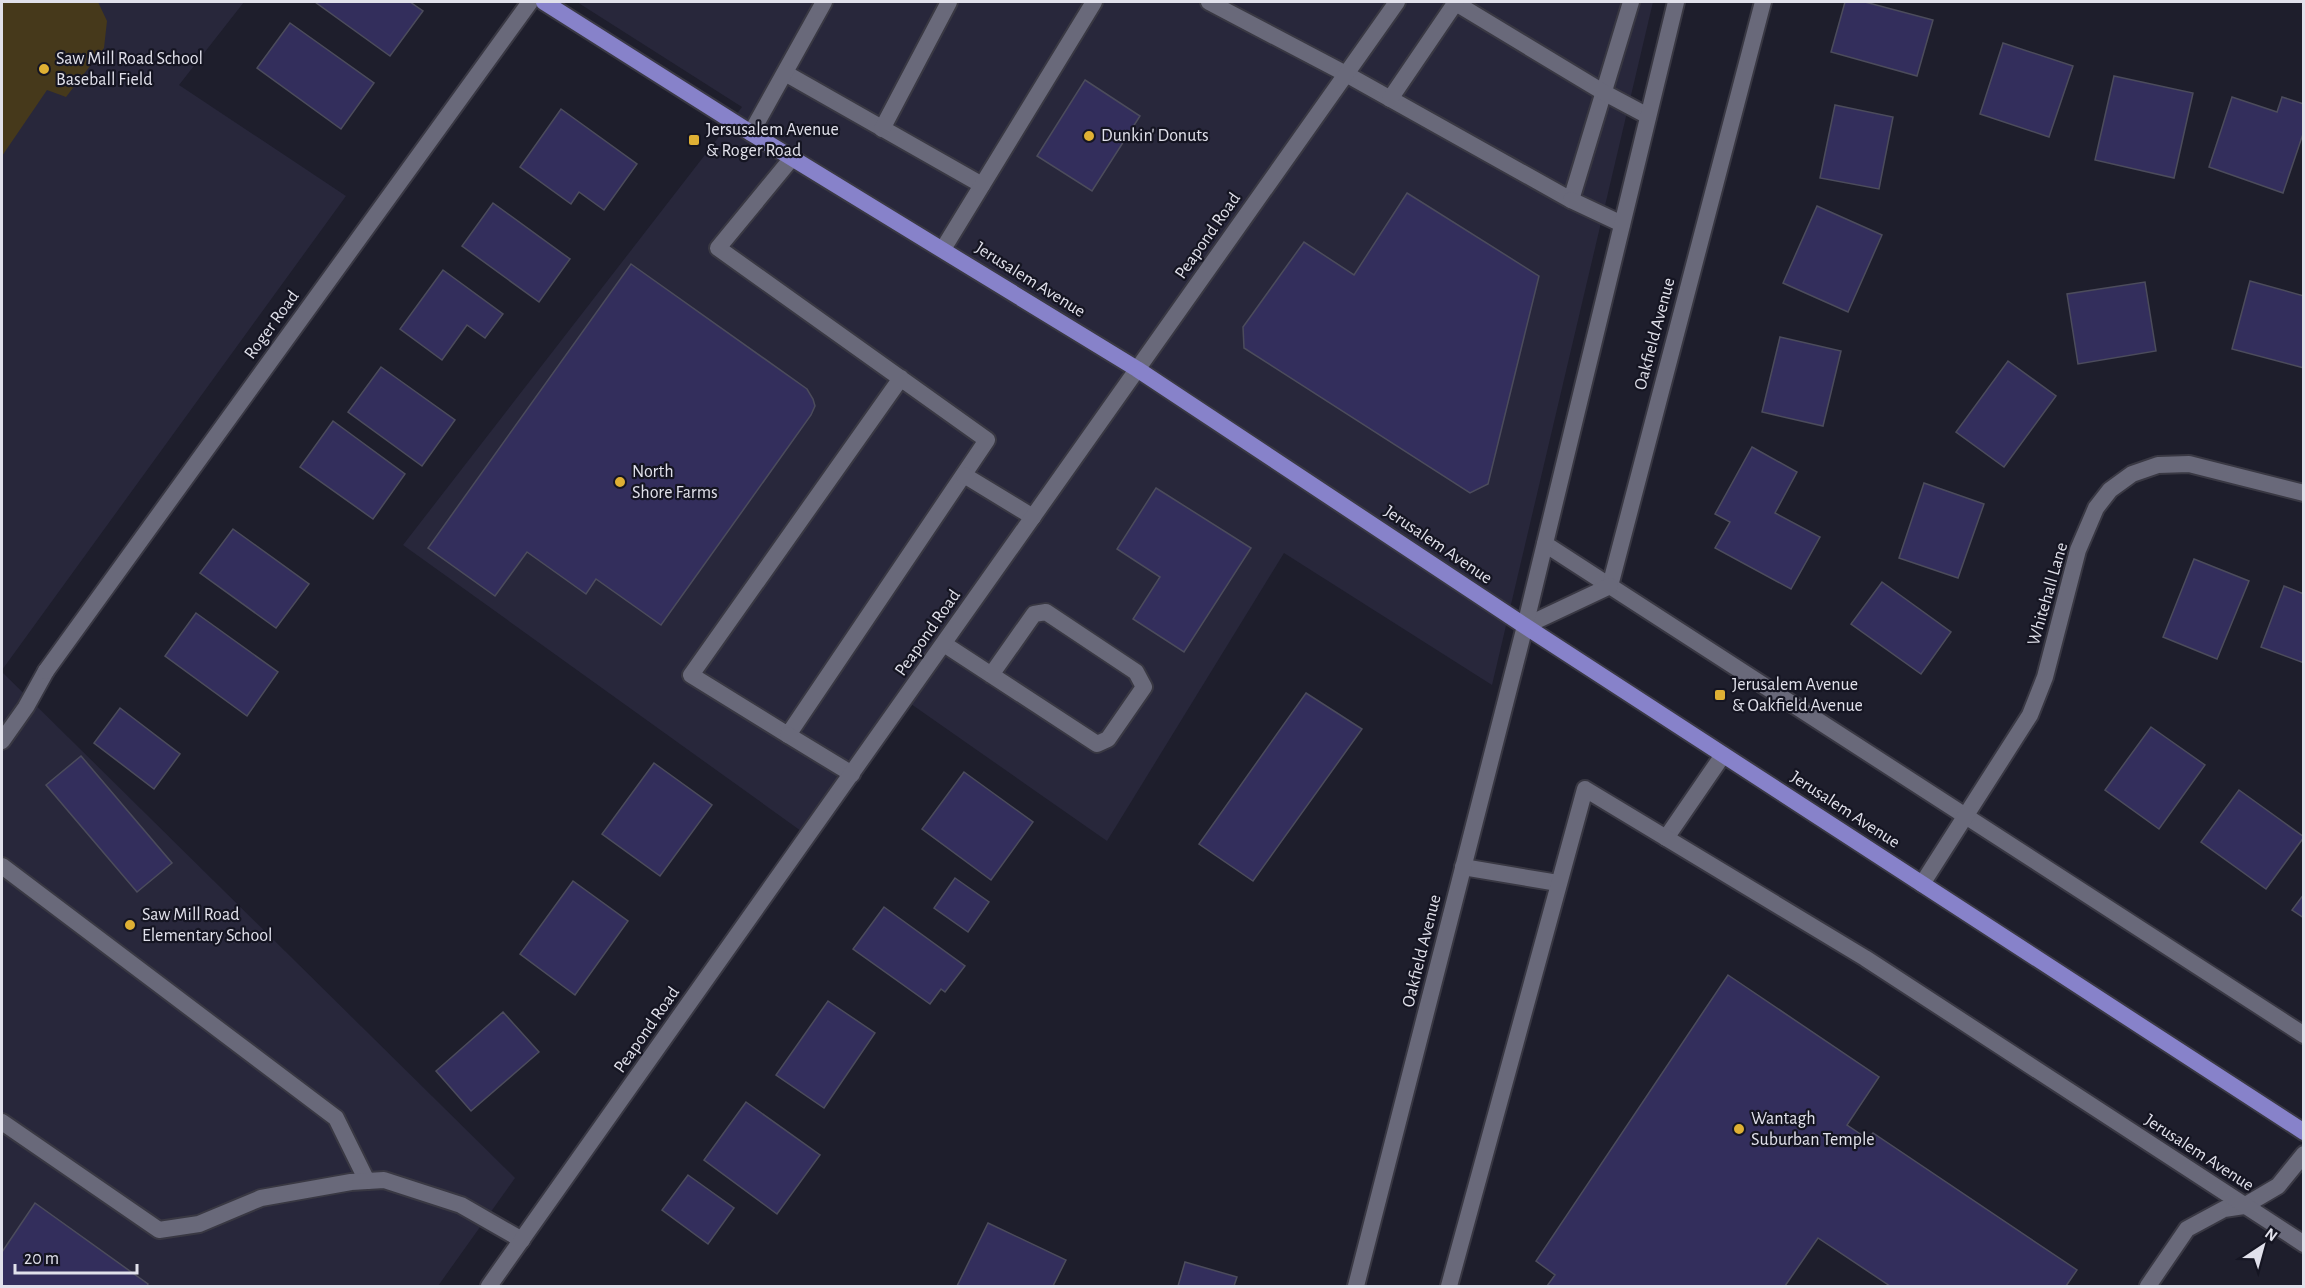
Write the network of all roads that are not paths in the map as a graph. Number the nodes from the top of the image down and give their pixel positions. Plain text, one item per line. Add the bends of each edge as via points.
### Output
1 (530, 2) edge
2 (544, 2) edge
3 (824, 2) edge
4 (949, 2) edge
5 (1094, 2) edge
6 (1209, 2) edge
7 (1397, 2) edge
8 (1455, 2) edge
9 (1631, 2) edge
10 (1676, 2) edge
11 (1762, 2) edge
12 (785, 73) junction
13 (1346, 74) junction
14 (1603, 92) junction
15 (1390, 99) junction
16 (1648, 116) junction
17 (882, 129) junction
18 (751, 133) junction
19 (792, 158) junction
20 (982, 185) junction
21 (1571, 200) junction
22 (1622, 224) junction
23 (943, 249) junction
24 (1137, 369) junction
25 (901, 378) junction
26 (963, 475) junction
27 (2304, 493) edge
28 (1033, 517) junction
29 (1545, 544) junction
30 (1610, 586) junction
31 (1524, 626) junction
32 (944, 644) junction
33 (991, 675) junction
34 (788, 735) junction
35 (2, 741) edge
36 (1723, 755) junction
37 (852, 774) junction
38 (1966, 816) junction
39 (1666, 838) junction
40 (2, 866) edge
41 (1463, 867) junction
42 (1558, 883) junction
43 (1922, 884) junction
44 (2304, 1035) edge
45 (2, 1122) edge
46 (2304, 1132) edge
47 (2304, 1154) edge
48 (367, 1181) junction
49 (2244, 1206) junction
50 (522, 1240) junction
51 (2304, 1244) edge
52 (489, 1287) edge
53 (1356, 1287) edge
54 (1449, 1287) edge
55 (2148, 1287) edge

1 - 35 street, Roger Road via 46,671
2 - 18 main road, Jerusalem Avenue
3 - 12 street
4 - 17 street
5 - 20 street
6 - 13 street
7 - 13 street, Peapond Road
8 - 14 street
8 - 15 street
9 - 14 street
10 - 16 street, Oakfield Avenue
11 - 30 street, Oakfield Avenue
12 - 17 street
12 - 18 street
13 - 15 street
13 - 24 street, Peapond Road
14 - 16 street
14 - 21 street
15 - 21 street
16 - 22 street, Oakfield Avenue
17 - 20 street
18 - 19 main road, Jerusalem Avenue
19 - 23 main road, Jerusalem Avenue
19 - 25 street via 718,248
20 - 23 street
21 - 22 street
22 - 29 street, Oakfield Avenue
23 - 24 main road, Jerusalem Avenue
24 - 28 street, Peapond Road
24 - 31 main road, Jerusalem Avenue
25 - 26 street via 987,440
25 - 34 street via 691,675
26 - 28 street
26 - 34 street
27 - 38 street, Whitehall Lane via 2188,464 2158,465 2132,474 2110,490 2096,508 2078,550 2045,677 2030,714
28 - 32 street, Peapond Road
29 - 30 street
29 - 31 street, Oakfield Avenue
30 - 31 street
30 - 38 street
31 - 36 main road, Jerusalem Avenue
31 - 41 street, Oakfield Avenue
32 - 33 street
32 - 37 street, Peapond Road
33 - 33 street via 1097,744 1108,739 1144,687 1136,672 1046,612 1034,614
34 - 37 street
36 - 39 street
36 - 43 main road, Jerusalem Avenue
37 - 50 street, Peapond Road
38 - 43 street, Whitehall Lane
38 - 44 street
39 - 42 street, Jerusalem Avenue via 1585,789
39 - 49 street, Jerusalem Avenue via 1865,958
40 - 48 street via 336,1118
41 - 42 street
41 - 53 street, Oakfield Avenue
42 - 54 street
43 - 46 main road, Jerusalem Avenue
45 - 48 street via 159,1230 199,1224 261,1198
47 - 49 street via 2278,1186
48 - 50 street via 384,1180 461,1205
49 - 51 street, Jerusalem Avenue
49 - 55 street via 2224,1209 2187,1229
50 - 52 street, Peapond Road

